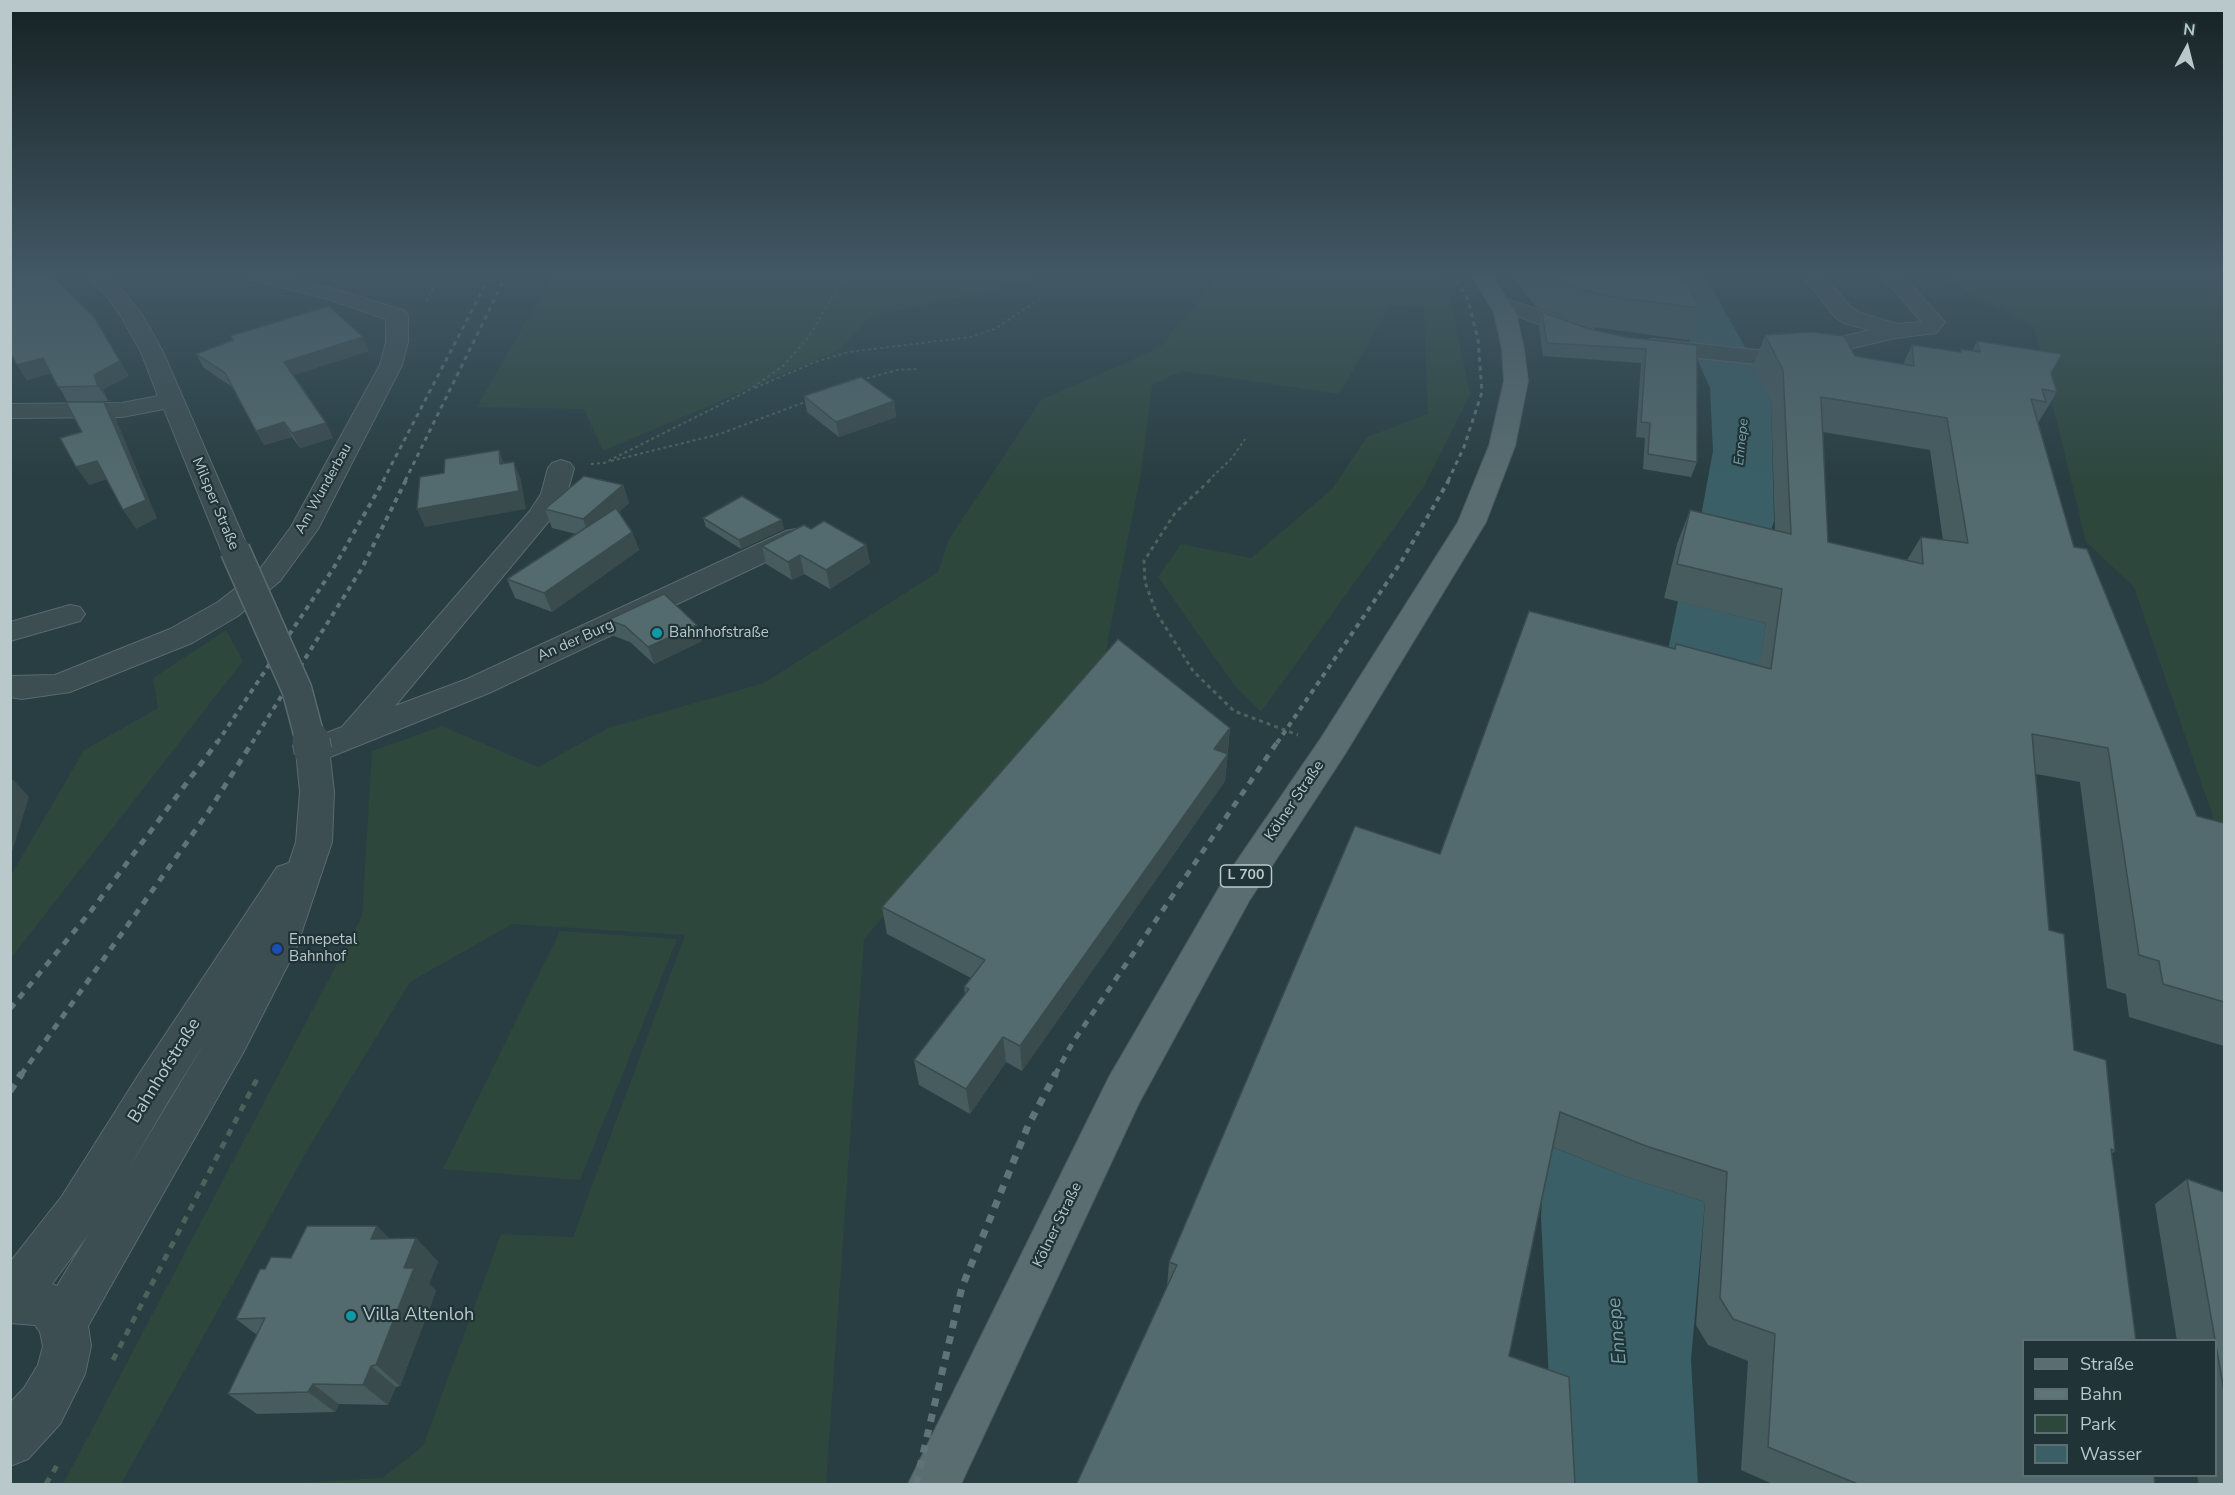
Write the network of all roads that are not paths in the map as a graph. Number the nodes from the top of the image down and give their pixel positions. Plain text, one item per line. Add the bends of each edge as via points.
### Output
1 (148, 344) edge
2 (397, 344) edge
3 (1510, 344) edge
4 (1638, 344) edge
5 (1839, 344) edge
6 (172, 400) junction
7 (10, 411) edge
8 (561, 468) road end
9 (796, 537) edge
10 (70, 614) dead end
11 (10, 632) edge
12 (10, 686) edge
13 (351, 738) junction
14 (313, 751) junction
15 (314, 842) junction
16 (11, 1298) edge
17 (63, 1322) junction
18 (10, 1441) edge
19 (934, 1485) edge

1 - 6 street, Milsper Straße
2 - 12 street, Am Wunderbau via 391,365 304,529 270,575 228,609 181,636 59,685
3 - 19 main road, Kölner Straße / L 700 via 1516,381 1508,424 1472,522 1333,746 1236,891 1124,1090
4 - 5 street via 1756,357 1794,355
6 - 7 street via 122,410
6 - 14 street, Milsper Straße, bridge via 297,690
8 - 13 street via 554,494 540,516
9 - 13 street, An der Burg via 498,676
10 - 11 street
13 - 14 street
14 - 15 street, Bahnhofstraße via 317,792
15 - 16 street, Bahnhofstraße via 154,1087 78,1212
15 - 17 street, Bahnhofstraße via 272,959 230,1038
16 - 17 street, Bahnhofstraße via 34,1300 52,1308
17 - 18 street via 66,1346 60,1374 42,1406

